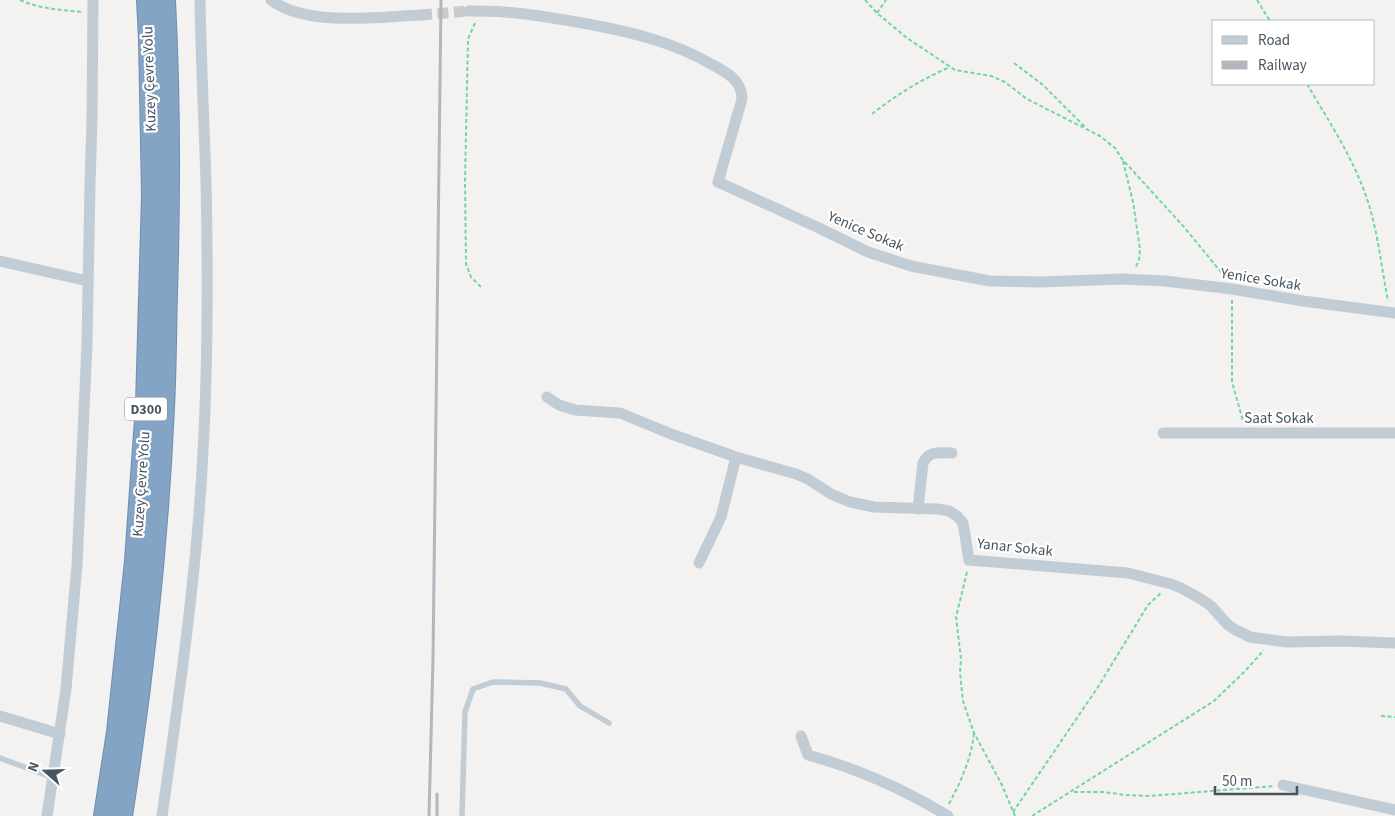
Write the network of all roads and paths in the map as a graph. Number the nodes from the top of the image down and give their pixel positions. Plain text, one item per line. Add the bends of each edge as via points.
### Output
1 (20, 0) edge
2 (93, 0) edge
3 (147, 0) edge
4 (165, 0) edge
5 (200, 0) edge
6 (270, 0) edge
7 (864, 0) edge
8 (886, 0) edge
9 (1257, 0) edge
10 (469, 11) tunnel mouth
11 (481, 12) junction
12 (877, 13) junction
13 (93, 14) junction
14 (421, 15) tunnel mouth
15 (1269, 20) edge
16 (1014, 63) dead end
17 (950, 67) junction
18 (1308, 85) edge
19 (872, 114) dead end
20 (1087, 129) junction
21 (1122, 159) junction
22 (0, 261) edge
23 (1127, 279) junction
24 (88, 282) junction
25 (482, 288) dead end
26 (1232, 289) junction
27 (1393, 313) edge
28 (547, 397) dead end
29 (1246, 433) junction
30 (1395, 433) edge
31 (1163, 434) dead end
32 (952, 453) dead end
33 (736, 457) junction
34 (918, 509) junction
35 (969, 560) junction
36 (699, 562) dead end
37 (1170, 584) junction
38 (1273, 640) junction
39 (1395, 643) edge
40 (0, 716) edge
41 (1381, 716) dead end
42 (1395, 717) edge
43 (609, 722) dead end
44 (60, 734) junction
45 (974, 734) junction
46 (801, 736) dead end
47 (0, 758) edge
48 (54, 778) junction
49 (1283, 785) joint
50 (1072, 792) junction
51 (1395, 810) edge
52 (1014, 812) junction
53 (945, 815) edge
54 (47, 816) edge
55 (104, 816) edge
56 (122, 816) edge
57 (162, 816) edge
58 (462, 816) edge
59 (1014, 816) edge
60 (1032, 816) edge

1 - 13 path via 44,8
2 - 13 street
3 - 55 highway, Kuzey Çevre Yolu / D300 via 152,195 146,405 136,561
4 - 56 highway, Kuzey Çevre Yolu / D300 via 170,196 164,406 154,562 135,736
5 - 57 street via 208,289 204,452 193,585
6 - 14 street via 285,9 306,15 358,18
7 - 12 path
8 - 12 path
9 - 15 path
10 - 11 street, Yenice Sokak
11 - 23 street, Yenice Sokak via 562,20 636,34 672,45 718,68 736,80 742,89 742,99 718,182 868,252 911,266 990,280
11 - 25 path via 468,39 465,191 466,264 471,277
12 - 17 path
13 - 24 street
16 - 20 path via 1043,85
17 - 19 path via 900,93
17 - 20 path via 997,78 1026,99
18 - 27 path via 1348,154 1366,196
20 - 21 path via 1115,148
21 - 23 path via 1140,249 1137,265
21 - 26 path via 1184,227
22 - 24 street
23 - 26 street, Yenice Sokak
24 - 44 street via 77,565
26 - 27 street, Yenice Sokak
26 - 29 path via 1232,382
28 - 33 street, Yanar Sokak via 575,410 620,413
29 - 30 street, Saat Sokak
29 - 31 street, Saat Sokak
32 - 34 street via 934,453 924,459
33 - 34 street, Yanar Sokak via 796,474 850,502 874,508
33 - 36 street via 722,517
34 - 35 street, Yanar Sokak via 943,510 957,516 963,523
35 - 37 street, Yanar Sokak via 1128,573
35 - 45 path via 956,617 963,701
37 - 38 street, Yanar Sokak via 1201,598 1242,634
37 - 52 path via 1148,605 1098,687
38 - 39 street, Yanar Sokak
38 - 50 path via 1214,701
40 - 44 street
41 - 42 path
43 - 58 lane via 580,706 566,689 540,683 493,682 473,689 464,712
44 - 48 street
45 - 52 path
45 - 53 path via 968,766
46 - 53 street via 808,756 859,772
47 - 48 lane
48 - 54 street
49 - 50 path via 1149,796
49 - 51 street
50 - 60 path
52 - 59 path

